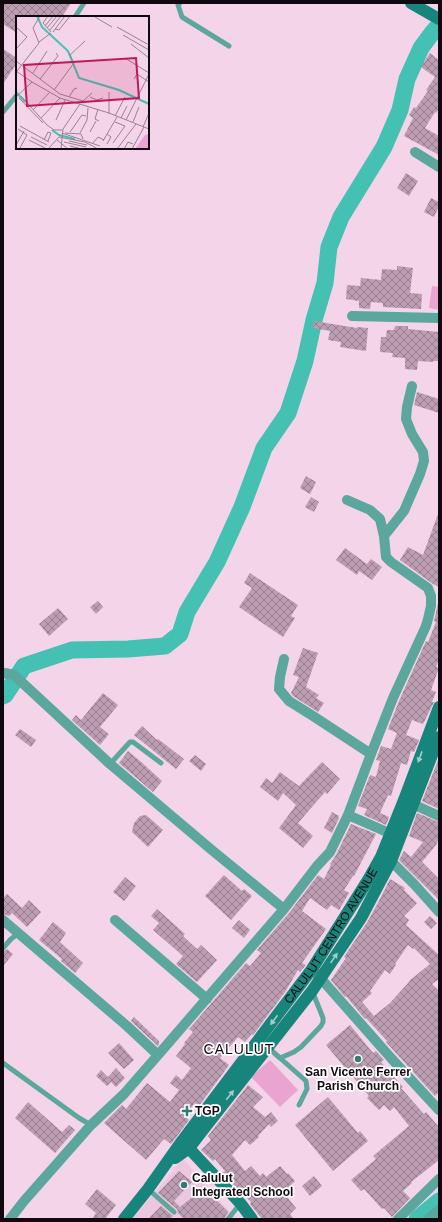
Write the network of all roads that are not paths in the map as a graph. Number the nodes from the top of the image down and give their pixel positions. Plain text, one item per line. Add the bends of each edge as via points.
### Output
1 (84, 3) edge
2 (180, 3) edge
3 (411, 3) edge
4 (76, 16) edge
5 (439, 19) edge
6 (229, 46) dead end
7 (16, 96) edge
8 (3, 112) edge
9 (415, 152) dead end
10 (439, 167) edge
11 (352, 316) dead end
12 (439, 318) edge
13 (412, 386) dead end
14 (347, 500) dead end
15 (384, 536) junction
16 (284, 659) dead end
17 (3, 674) edge
18 (438, 713) edge
19 (436, 738) edge
20 (371, 754) junction
21 (162, 763) dead end
22 (110, 764) junction
23 (409, 802) junction
24 (348, 815) junction
25 (439, 816) edge
26 (395, 836) junction
27 (386, 859) junction
28 (284, 909) junction
29 (439, 912) edge
30 (3, 920) edge
31 (115, 920) dead end
32 (19, 933) junction
33 (3, 948) edge
34 (316, 974) junction
35 (312, 991) junction
36 (207, 999) junction
37 (262, 1046) junction
38 (158, 1055) junction
39 (280, 1058) junction
40 (3, 1063) edge
41 (298, 1104) dead end
42 (439, 1110) edge
43 (91, 1125) junction
44 (185, 1144) junction
45 (439, 1179) edge
46 (148, 1189) junction
47 (240, 1204) junction
48 (439, 1210) edge
49 (174, 1212) dead end
50 (10, 1219) edge
51 (124, 1219) edge
52 (228, 1219) edge
53 (252, 1219) edge
54 (398, 1219) edge
55 (428, 1219) edge

1 - 4 lane
2 - 6 lane via 178,5 182,17
3 - 5 main road
7 - 8 lane
9 - 10 street
11 - 12 street
13 - 15 street via 406,419 423,452 424,461 404,511
14 - 15 street via 370,510 380,518
15 - 20 street via 386,556 428,588 431,596 426,626
16 - 20 street via 279,690 289,701
17 - 22 street via 17,679
18 - 19 main road, CALULUT CENTRO AVENUE
19 - 23 main road, CALULUT CENTRO AVENUE
20 - 24 street
21 - 22 lane via 130,742
22 - 28 street
23 - 25 street
23 - 26 main road, CALULUT CENTRO AVENUE
24 - 26 street
24 - 28 street via 330,852
26 - 27 main road, CALULUT CENTRO AVENUE
27 - 29 street via 414,884
27 - 34 main road, CALULUT CENTRO AVENUE via 361,918
28 - 36 street
30 - 32 street
31 - 36 street
32 - 33 lane
32 - 38 street
34 - 35 main road, CALULUT CENTRO AVENUE
34 -> 37 main road, CALULUT CENTRO AVENUE
34 - 42 street
35 - 37 main road, CALULUT CENTRO AVENUE
35 - 39 lane via 324,1022 301,1048
36 - 38 street
37 - 39 lane
37 - 44 main road, CALULUT CENTRO AVENUE
38 - 43 street via 124,1094
39 - 41 lane via 306,1082 307,1089
40 - 43 lane
43 - 50 street
44 - 46 main road, CALULUT CENTRO AVENUE
44 - 47 main road
45 - 54 street
46 - 49 lane
46 - 51 main road, CALULUT CENTRO AVENUE
47 - 52 lane
47 - 53 main road
48 - 55 street

